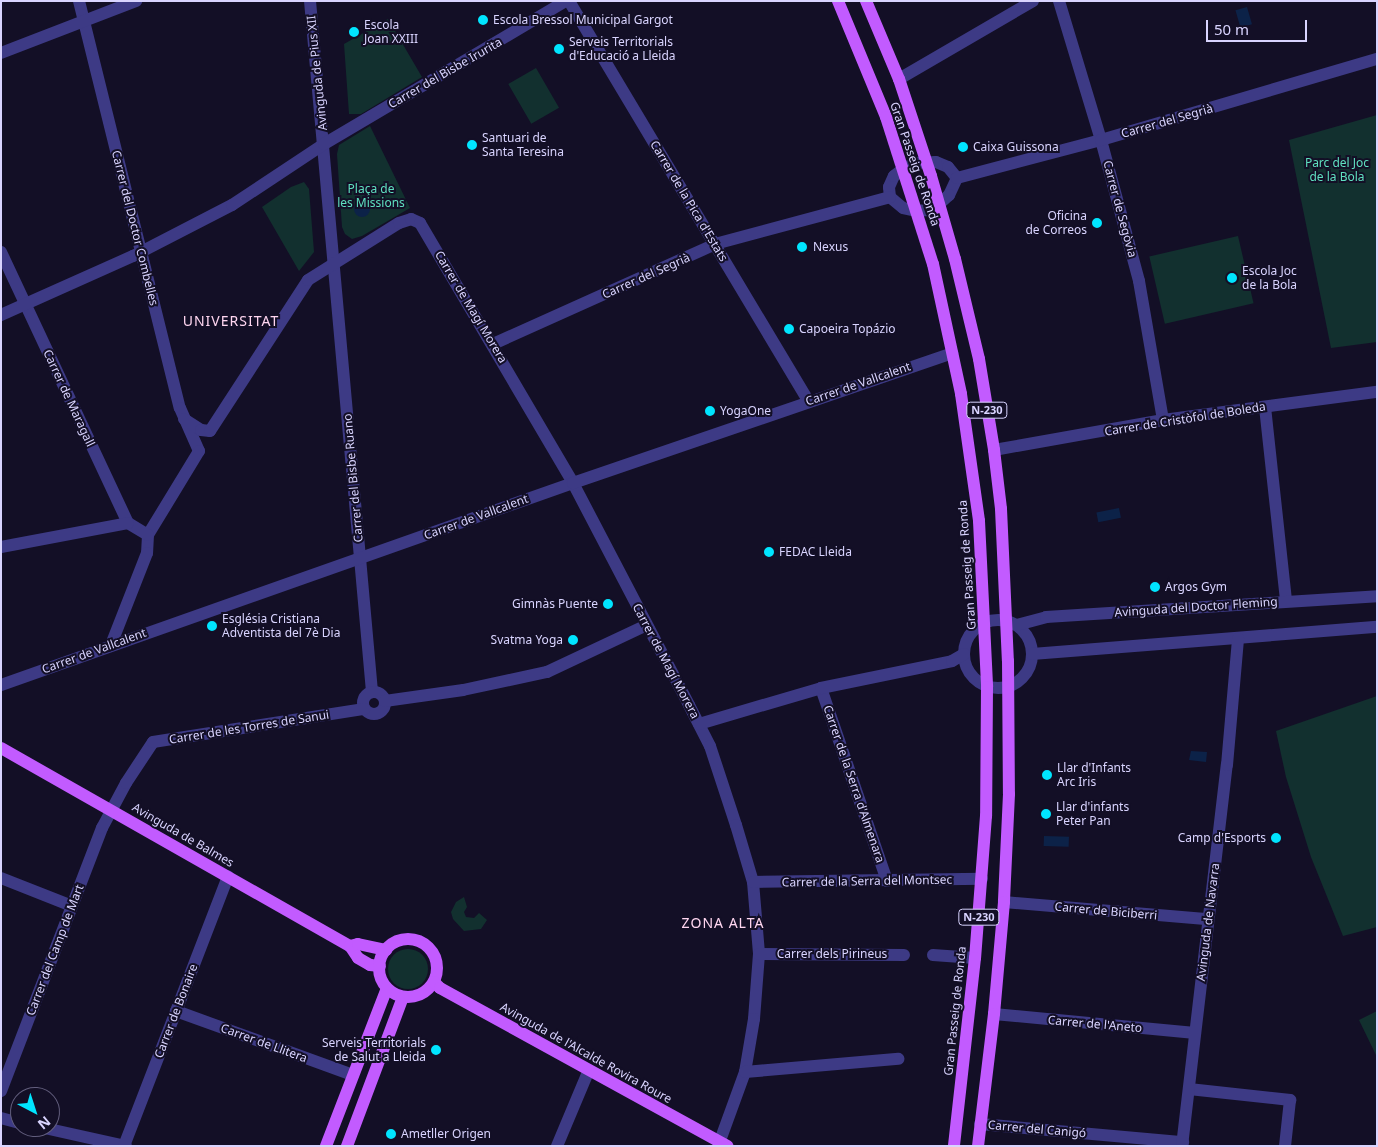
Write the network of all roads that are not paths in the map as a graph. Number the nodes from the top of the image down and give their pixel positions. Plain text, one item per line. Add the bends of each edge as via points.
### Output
1 (79, 1) edge
2 (136, 1) edge
3 (310, 1) edge
4 (568, 1) edge
5 (838, 1) edge
6 (866, 1) edge
7 (1033, 1) edge
8 (1059, 1) edge
9 (84, 22) junction
10 (1, 54) edge
11 (1377, 59) edge
12 (899, 79) junction
13 (1101, 140) junction
14 (324, 144) junction
15 (927, 162) junction
16 (904, 169) junction
17 (957, 178) junction
18 (890, 198) junction
19 (939, 204) junction
20 (916, 211) junction
21 (715, 244) junction
22 (1, 252) edge
23 (142, 252) junction
24 (333, 263) junction
25 (26, 303) junction
26 (1, 315) edge
27 (493, 344) junction
28 (952, 353) junction
29 (1377, 392) edge
30 (808, 401) junction
31 (1265, 407) junction
32 (184, 419) junction
33 (1162, 420) junction
34 (994, 450) junction
35 (572, 483) junction
36 (128, 523) junction
37 (148, 535) junction
38 (1, 547) edge
39 (360, 559) junction
40 (1377, 596) edge
41 (1286, 602) junction
42 (1004, 621) junction
43 (985, 622) junction
44 (647, 625) junction
45 (1017, 625) junction
46 (1377, 627) edge
47 (1238, 638) junction
48 (111, 645) junction
49 (1032, 654) junction
50 (965, 661) junction
51 (1, 685) edge
52 (987, 687) junction
53 (1006, 687) junction
54 (821, 688) junction
55 (372, 692) junction
56 (385, 702) junction
57 (364, 709) junction
58 (699, 724) junction
59 (1, 748) edge
60 (112, 810) junction
61 (228, 876) junction
62 (1, 878) edge
63 (982, 879) junction
64 (887, 881) junction
65 (753, 882) junction
66 (1004, 902) junction
67 (72, 906) junction
68 (1208, 920) junction
69 (350, 946) junction
70 (386, 950) junction
71 (759, 954) junction
72 (904, 954) dead end
73 (933, 955) dead end
74 (975, 958) junction
75 (380, 966) junction
76 (434, 982) junction
77 (387, 988) junction
78 (403, 997) junction
79 (176, 1010) junction
80 (994, 1014) junction
81 (1195, 1033) junction
82 (898, 1059) dead end
83 (589, 1070) junction
84 (745, 1072) junction
85 (353, 1075) junction
86 (1189, 1088) junction
87 (1, 1091) edge
88 (980, 1124) junction
89 (60, 1132) edge
90 (722, 1144) edge
91 (1182, 1144) edge
92 (124, 1146) edge
93 (326, 1146) edge
94 (347, 1146) edge
95 (557, 1146) edge
96 (954, 1146) edge
97 (978, 1146) edge
98 (1285, 1146) edge

1 - 9 street, Carrer del Doctor Combelles
2 - 9 street
3 - 14 street, Avinguda de Pius XII
4 - 14 street, Carrer del Bisbe Irurita
4 - 21 street, Carrer de la Pica d'Estats
5 - 16 main road, Gran Passeig de Ronda / N-230 via 858,45
6 - 12 main road, Gran Passeig de Ronda / N-230
7 - 12 street
8 - 13 street, Carrer de Segòvia
9 - 10 street
9 - 23 street, Carrer del Doctor Combelles
11 - 13 street, Carrer del Segrià
12 - 15 main road, Gran Passeig de Ronda / N-230
13 - 17 street, Carrer del Segrià
13 - 33 street, Carrer de Segòvia via 1139,281
14 - 23 street, Carrer del Bisbe Irurita via 232,205
14 - 24 street
15 - 16 street via 915,163
15 - 17 street via 948,167
15 - 19 main road, Gran Passeig de Ronda / N-230
16 - 18 street via 894,176 889,187
16 - 20 main road, Gran Passeig de Ronda / N-230
17 - 19 street via 949,195
18 - 20 street via 903,208
18 - 21 street, Carrer del Segrià
19 - 20 street via 928,210
19 - 34 main road, Gran Passeig de Ronda / N-230 via 979,359
20 - 28 main road, Gran Passeig de Ronda / N-230 via 933,264
21 - 27 street, Carrer del Segrià
21 - 30 street, Carrer de la Pica d'Estats
22 - 25 street, Carrer de Maragall
23 - 25 street, Carrer del Bisbe Irurita
23 - 32 street, Carrer del Doctor Combelles
24 - 27 street, Carrer de Magí Morera via 399,223 410,220 420,223
24 - 32 street via 308,280 210,431 201,430
24 - 39 street, Carrer del Bisbe Ruano
25 - 26 street, Carrer del Bisbe Irurita
25 - 36 street, Carrer de Maragall
27 - 35 street, Carrer de Magí Morera
28 - 30 street, Carrer de Vallcalent
28 - 43 main road, Gran Passeig de Ronda / N-230 via 973,469
29 - 31 street, Carrer de Cristòfol de Boleda
30 - 35 street, Carrer de Vallcalent
31 - 33 street, Carrer de Cristòfol de Boleda
31 - 41 street
32 - 37 street, Carrer del Doctor Combelles via 199,451
33 - 34 street, Carrer de Cristòfol de Boleda
34 - 42 main road, Gran Passeig de Ronda / N-230 via 1001,509
35 - 39 street, Carrer de Vallcalent
35 - 44 street, Carrer de Magí Morera
36 - 37 street
36 - 38 street
37 - 48 street via 146,553
39 - 48 street, Carrer de Vallcalent
39 - 55 street, Carrer del Bisbe Ruano
40 - 41 street, Avinguda del Doctor Fleming
41 - 45 street, Avinguda del Doctor Fleming via 1046,617
42 - 43 street
42 - 45 street
42 - 53 main road, Gran Passeig de Ronda / N-230 via 1008,661
43 - 50 street via 968,638
43 - 52 main road, Gran Passeig de Ronda / N-230
44 - 56 street via 546,672
44 - 58 street, Carrer de Magí Morera
45 - 49 street via 1026,634
46 - 47 street
47 - 49 street
47 - 68 street, Avinguda de Navarra
48 - 51 street, Carrer de Vallcalent
49 - 53 street via 1025,675
50 - 52 street via 975,680
50 - 54 street
52 - 53 street
52 - 63 main road, Gran Passeig de Ronda / N-230
53 - 66 main road, Gran Passeig de Ronda / N-230 via 1010,794
54 - 58 street
54 - 64 street, Carrer de la Serra d'Almenara
55 - 56 street via 382,695
55 - 57 street via 364,698
56 - 57 street via 378,714
57 - 60 street, Carrer de les Torres de Sanui via 153,742
58 - 65 street, Carrer de Magí Morera via 713,754
59 - 60 main road, Avinguda de Balmes
60 - 61 main road, Avinguda de Balmes
60 - 67 street, Carrer del Camp de Mart
61 - 69 main road, Avinguda de Balmes
61 - 79 street, Carrer de Bonaire
62 - 67 street
63 - 64 street, Carrer de la Serra del Montsec
63 - 74 main road, Gran Passeig de Ronda / N-230
64 - 65 street, Carrer de la Serra del Montsec
65 - 71 street, Carrer de Magí Morera
66 - 68 street, Carrer de Biciberri
66 - 80 main road, Gran Passeig de Ronda / N-230
67 - 87 street, Carrer del Camp de Mart
68 - 81 street, Avinguda de Navarra
69 - 70 main road, Avinguda de Balmes via 358,944
69 - 75 main road, Avinguda de Balmes via 358,958
70 - 75 main road
70 - 76 main road via 405,940 426,946 437,965
71 - 72 street, Carrer dels Pirineus
71 - 84 street, Carrer de Magí Morera via 754,1019
73 - 74 street
74 - 96 main road, Gran Passeig de Ronda / N-230
75 - 77 main road via 381,979
76 - 78 main road via 422,994
76 - 83 main road, Avinguda de l'Alcalde Rovira Roure
77 - 78 main road
77 - 85 main road
78 - 94 main road
79 - 85 street, Carrer de Llitera
79 - 92 street, Carrer de Bonaire
80 - 81 street, Carrer de l'Aneto
80 - 88 main road, Gran Passeig de Ronda / N-230
81 - 86 street, Avinguda de Navarra
82 - 84 street
83 - 90 main road, Avinguda de l'Alcalde Rovira Roure
83 - 95 street
84 - 90 street, Carrer de Magí Morera
85 - 93 main road
86 - 91 street, Avinguda de Navarra
86 - 98 street via 1290,1100
88 - 91 street, Carrer del Canigó
88 - 97 main road, Gran Passeig de Ronda / N-230
89 - 92 street

